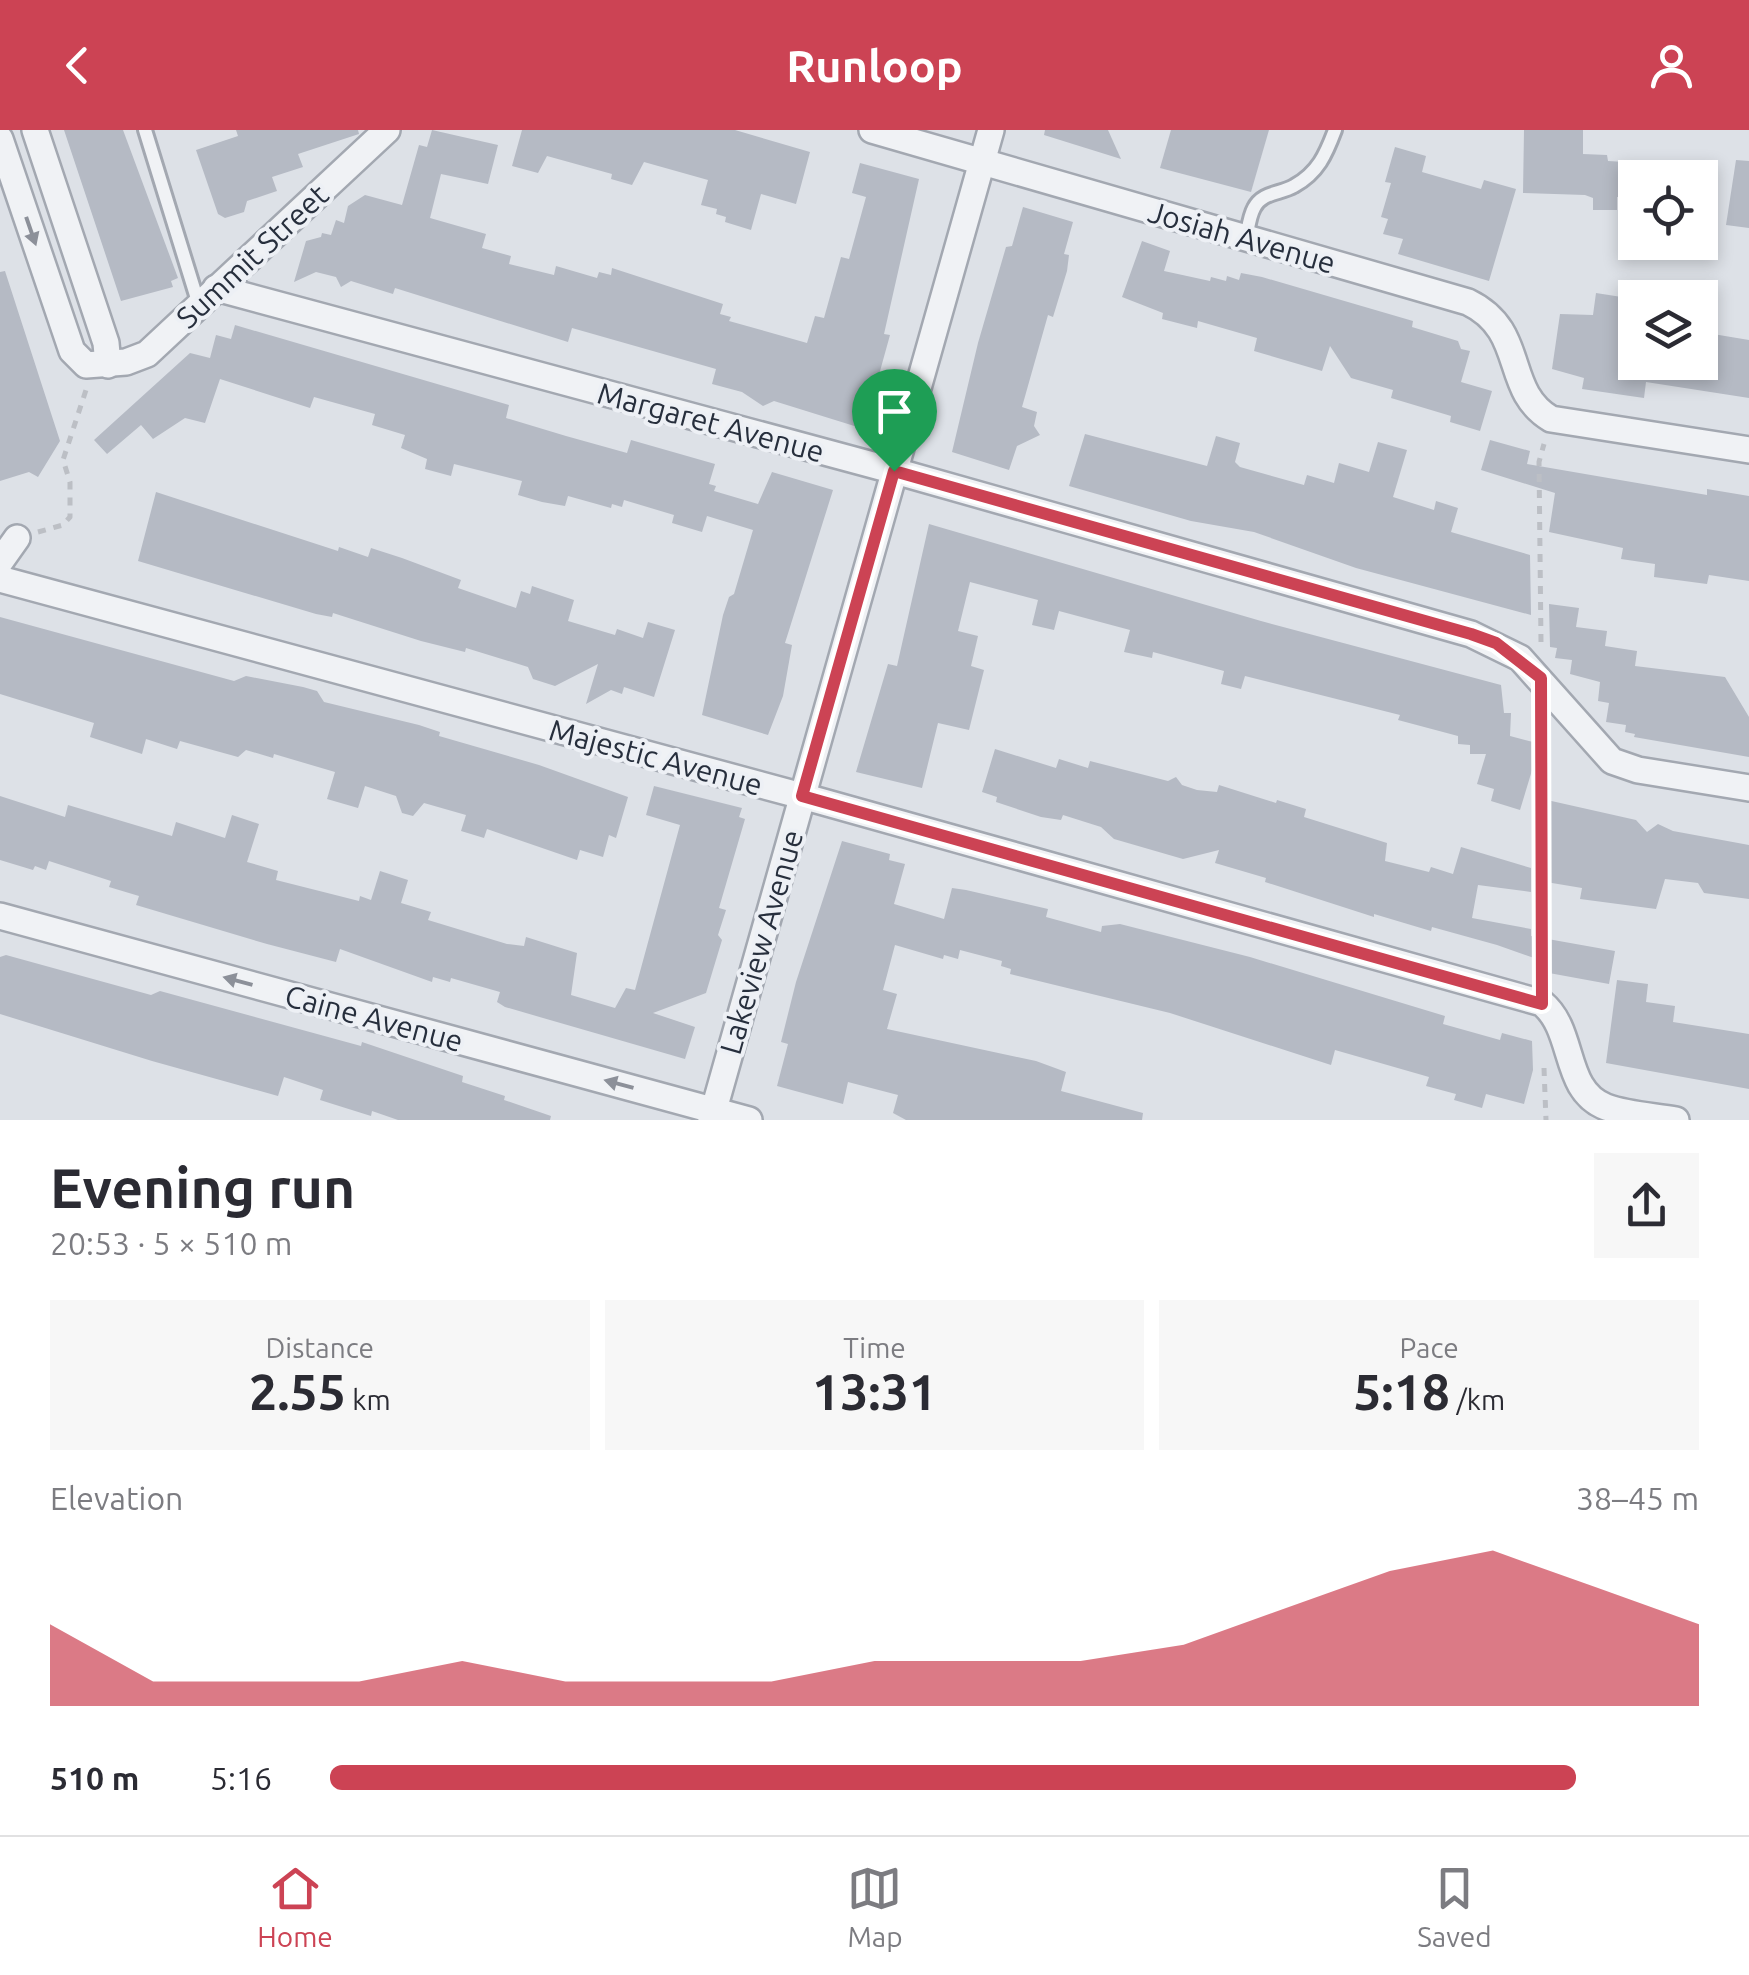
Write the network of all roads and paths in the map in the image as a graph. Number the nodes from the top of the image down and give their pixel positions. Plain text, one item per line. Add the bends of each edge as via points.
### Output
1 (35, 130) edge
2 (144, 130) edge
3 (387, 130) edge
4 (872, 130) edge
5 (991, 130) edge
6 (1335, 130) edge
7 (0, 139) edge
8 (982, 162) junction
9 (1246, 239) junction
10 (208, 296) junction
11 (108, 365) junction
12 (1551, 419) junction
13 (1749, 450) edge
14 (894, 471) junction
15 (17, 538) joint
16 (0, 562) edge
17 (0, 579) edge
18 (1541, 678) junction
19 (1749, 788) edge
20 (802, 796) junction
21 (0, 916) edge
22 (1542, 1004) junction
23 (1544, 1062) dead end
24 (712, 1115) edge
25 (749, 1120) edge
26 (1546, 1120) edge
27 (1676, 1120) edge

1 - 11 street
2 - 10 lane
3 - 10 street, Summit Street
4 - 8 street, Josiah Avenue
5 - 8 street, Lakeview Avenue
6 - 9 lane via 1324,162 1254,207
7 -> 11 street via 72,351 86,365
8 - 9 street, Josiah Avenue
8 - 14 street, Lakeview Avenue
9 - 12 street, Josiah Avenue via 1489,312 1503,329 1526,393
10 - 11 street, Summit Street via 147,354
10 - 14 street, Margaret Avenue
11 - 15 path via 83,393 63,460 70,517
12 - 13 street
12 - 18 path via 1539,462
14 - 18 street, Margaret Avenue via 1471,634 1496,643
14 - 20 street, Lakeview Avenue
15 - 16 street
17 - 20 street, Majestic Avenue
18 - 19 street, Margaret Avenue via 1612,761
18 - 22 path
20 - 22 street, Majestic Avenue
20 - 24 street, Lakeview Avenue
24 -> 21 street, Caine Avenue
22 - 27 street via 1563,1027 1588,1096 1618,1111
23 - 26 path
24 - 25 street, Caine Avenue

